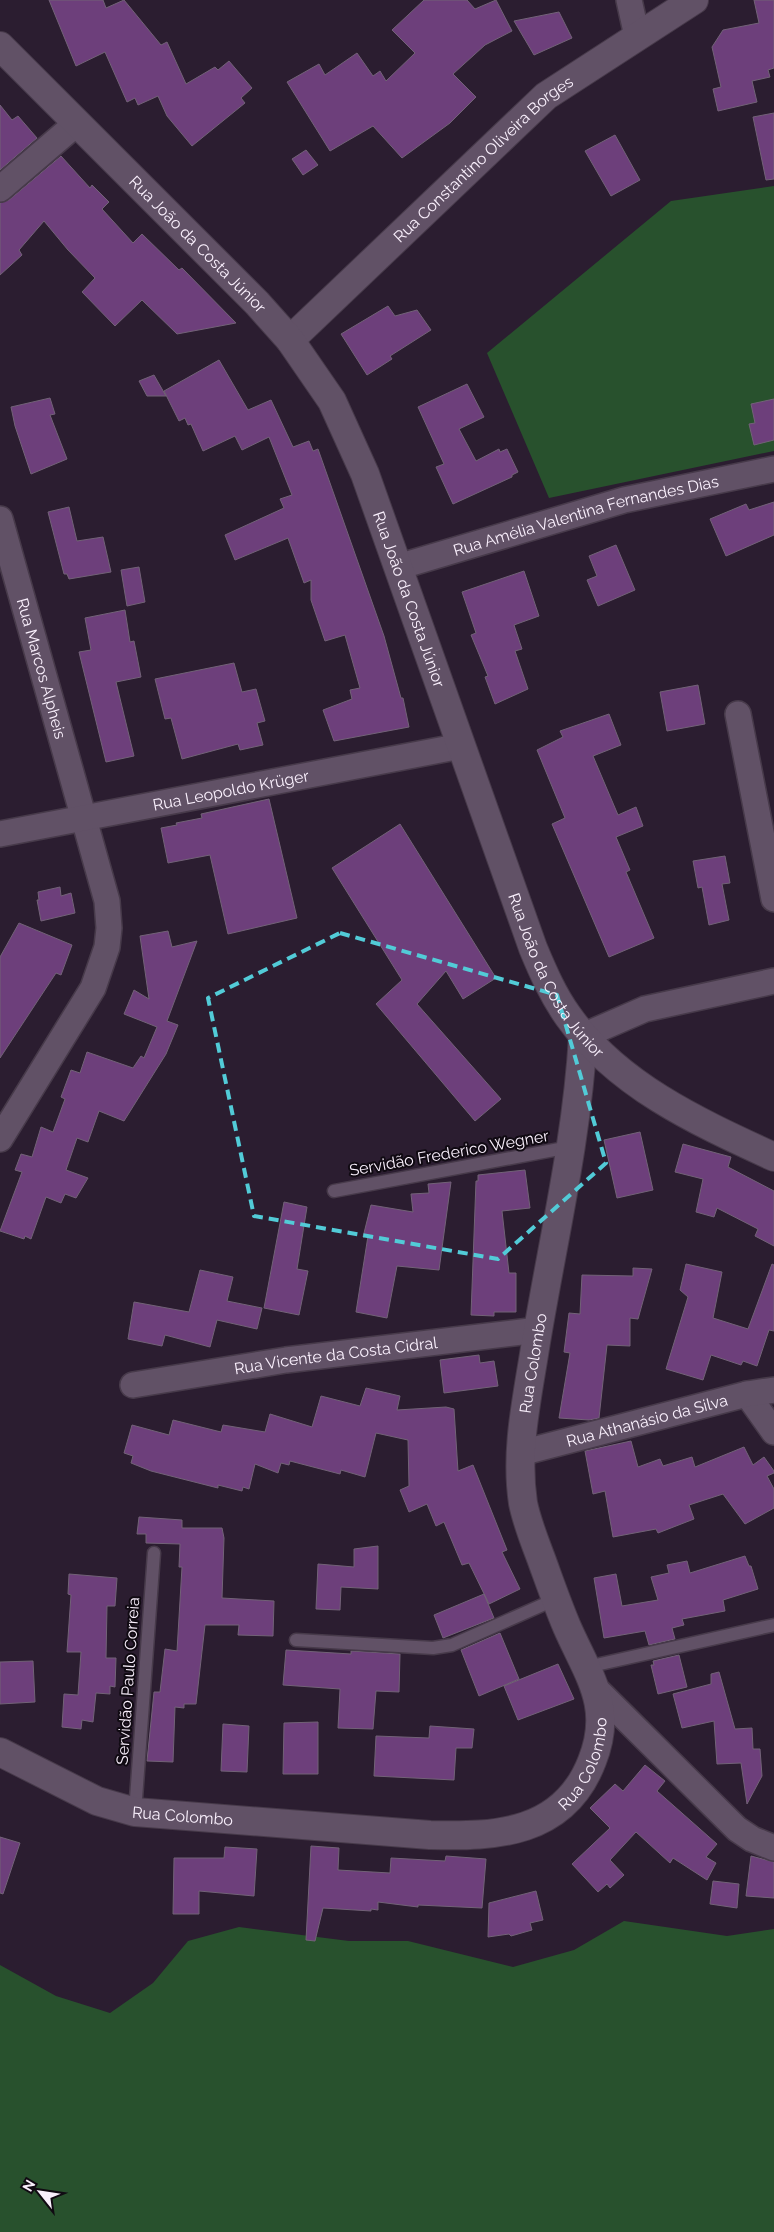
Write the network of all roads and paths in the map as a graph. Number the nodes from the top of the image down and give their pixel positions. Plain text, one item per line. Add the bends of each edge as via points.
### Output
1 (629, 0) edge
2 (694, 0) edge
3 (637, 36) junction
4 (0, 46) edge
5 (77, 123) junction
6 (0, 189) edge
7 (290, 340) junction
8 (774, 469) edge
9 (0, 518) edge
10 (398, 566) junction
11 (10, 590) edge
12 (738, 714) dead end
13 (461, 746) junction
14 (84, 818) junction
15 (0, 834) edge
16 (774, 899) edge
17 (774, 981) edge
18 (583, 1036) junction
19 (0, 1139) edge
20 (570, 1147) junction
21 (774, 1157) edge
22 (334, 1191) dead end
23 (538, 1330) junction
24 (132, 1385) dead end
25 (774, 1390) edge
26 (747, 1394) junction
27 (774, 1432) edge
28 (521, 1453) junction
29 (154, 1553) dead end
30 (556, 1599) junction
31 (774, 1625) edge
32 (296, 1640) dead end
33 (592, 1678) junction
34 (0, 1752) edge
35 (135, 1812) junction
36 (774, 1848) edge

1 - 3 street
2 - 3 street, Rua Constantino Oliveira Borges
3 - 7 street, Rua Constantino Oliveira Borges via 539,102
4 - 5 street, Rua João da Costa Júnior
5 - 6 street
5 - 7 street, Rua João da Costa Júnior
7 - 10 street, Rua João da Costa Júnior via 332,401 350,438
8 - 10 street, Rua Amélia Valentina Fernandes Dias via 624,500
9 - 11 street, Rua Marcos Alpheis
10 - 13 street, Rua João da Costa Júnior
11 - 14 street, Rua Marcos Alpheis
12 - 16 street
13 - 14 street, Rua Leopoldo Krüger
13 - 18 street, Rua João da Costa Júnior via 533,948 550,987
14 - 15 street, Rua Leopoldo Krüger
14 - 19 street, Rua Marcos Alpheis via 107,901 107,947 93,988
17 - 18 street via 645,1009
18 - 20 street, Rua Colombo
18 - 21 street, Rua João da Costa Júnior via 617,1070 650,1093 715,1130
20 - 22 lane, Servidão Frederico Wegner
20 - 23 street, Rua Colombo
23 - 24 street, Rua Vicente da Costa Cidral via 286,1360
23 - 28 street, Rua Colombo
25 - 26 street, Rua Athanásio da Silva
26 - 27 street
26 - 28 street, Rua Athanásio da Silva
28 - 30 street, Rua Colombo via 524,1505 529,1526
29 - 35 lane, Servidão Paulo Correia
30 - 32 lane via 452,1645 433,1648
30 - 33 street, Rua Colombo
31 - 33 lane
33 - 35 street, Rua Colombo via 600,1728 598,1745 588,1772 557,1809 512,1831 475,1836 430,1835
33 - 36 street via 737,1829
34 - 35 street, Rua Colombo via 97,1801

